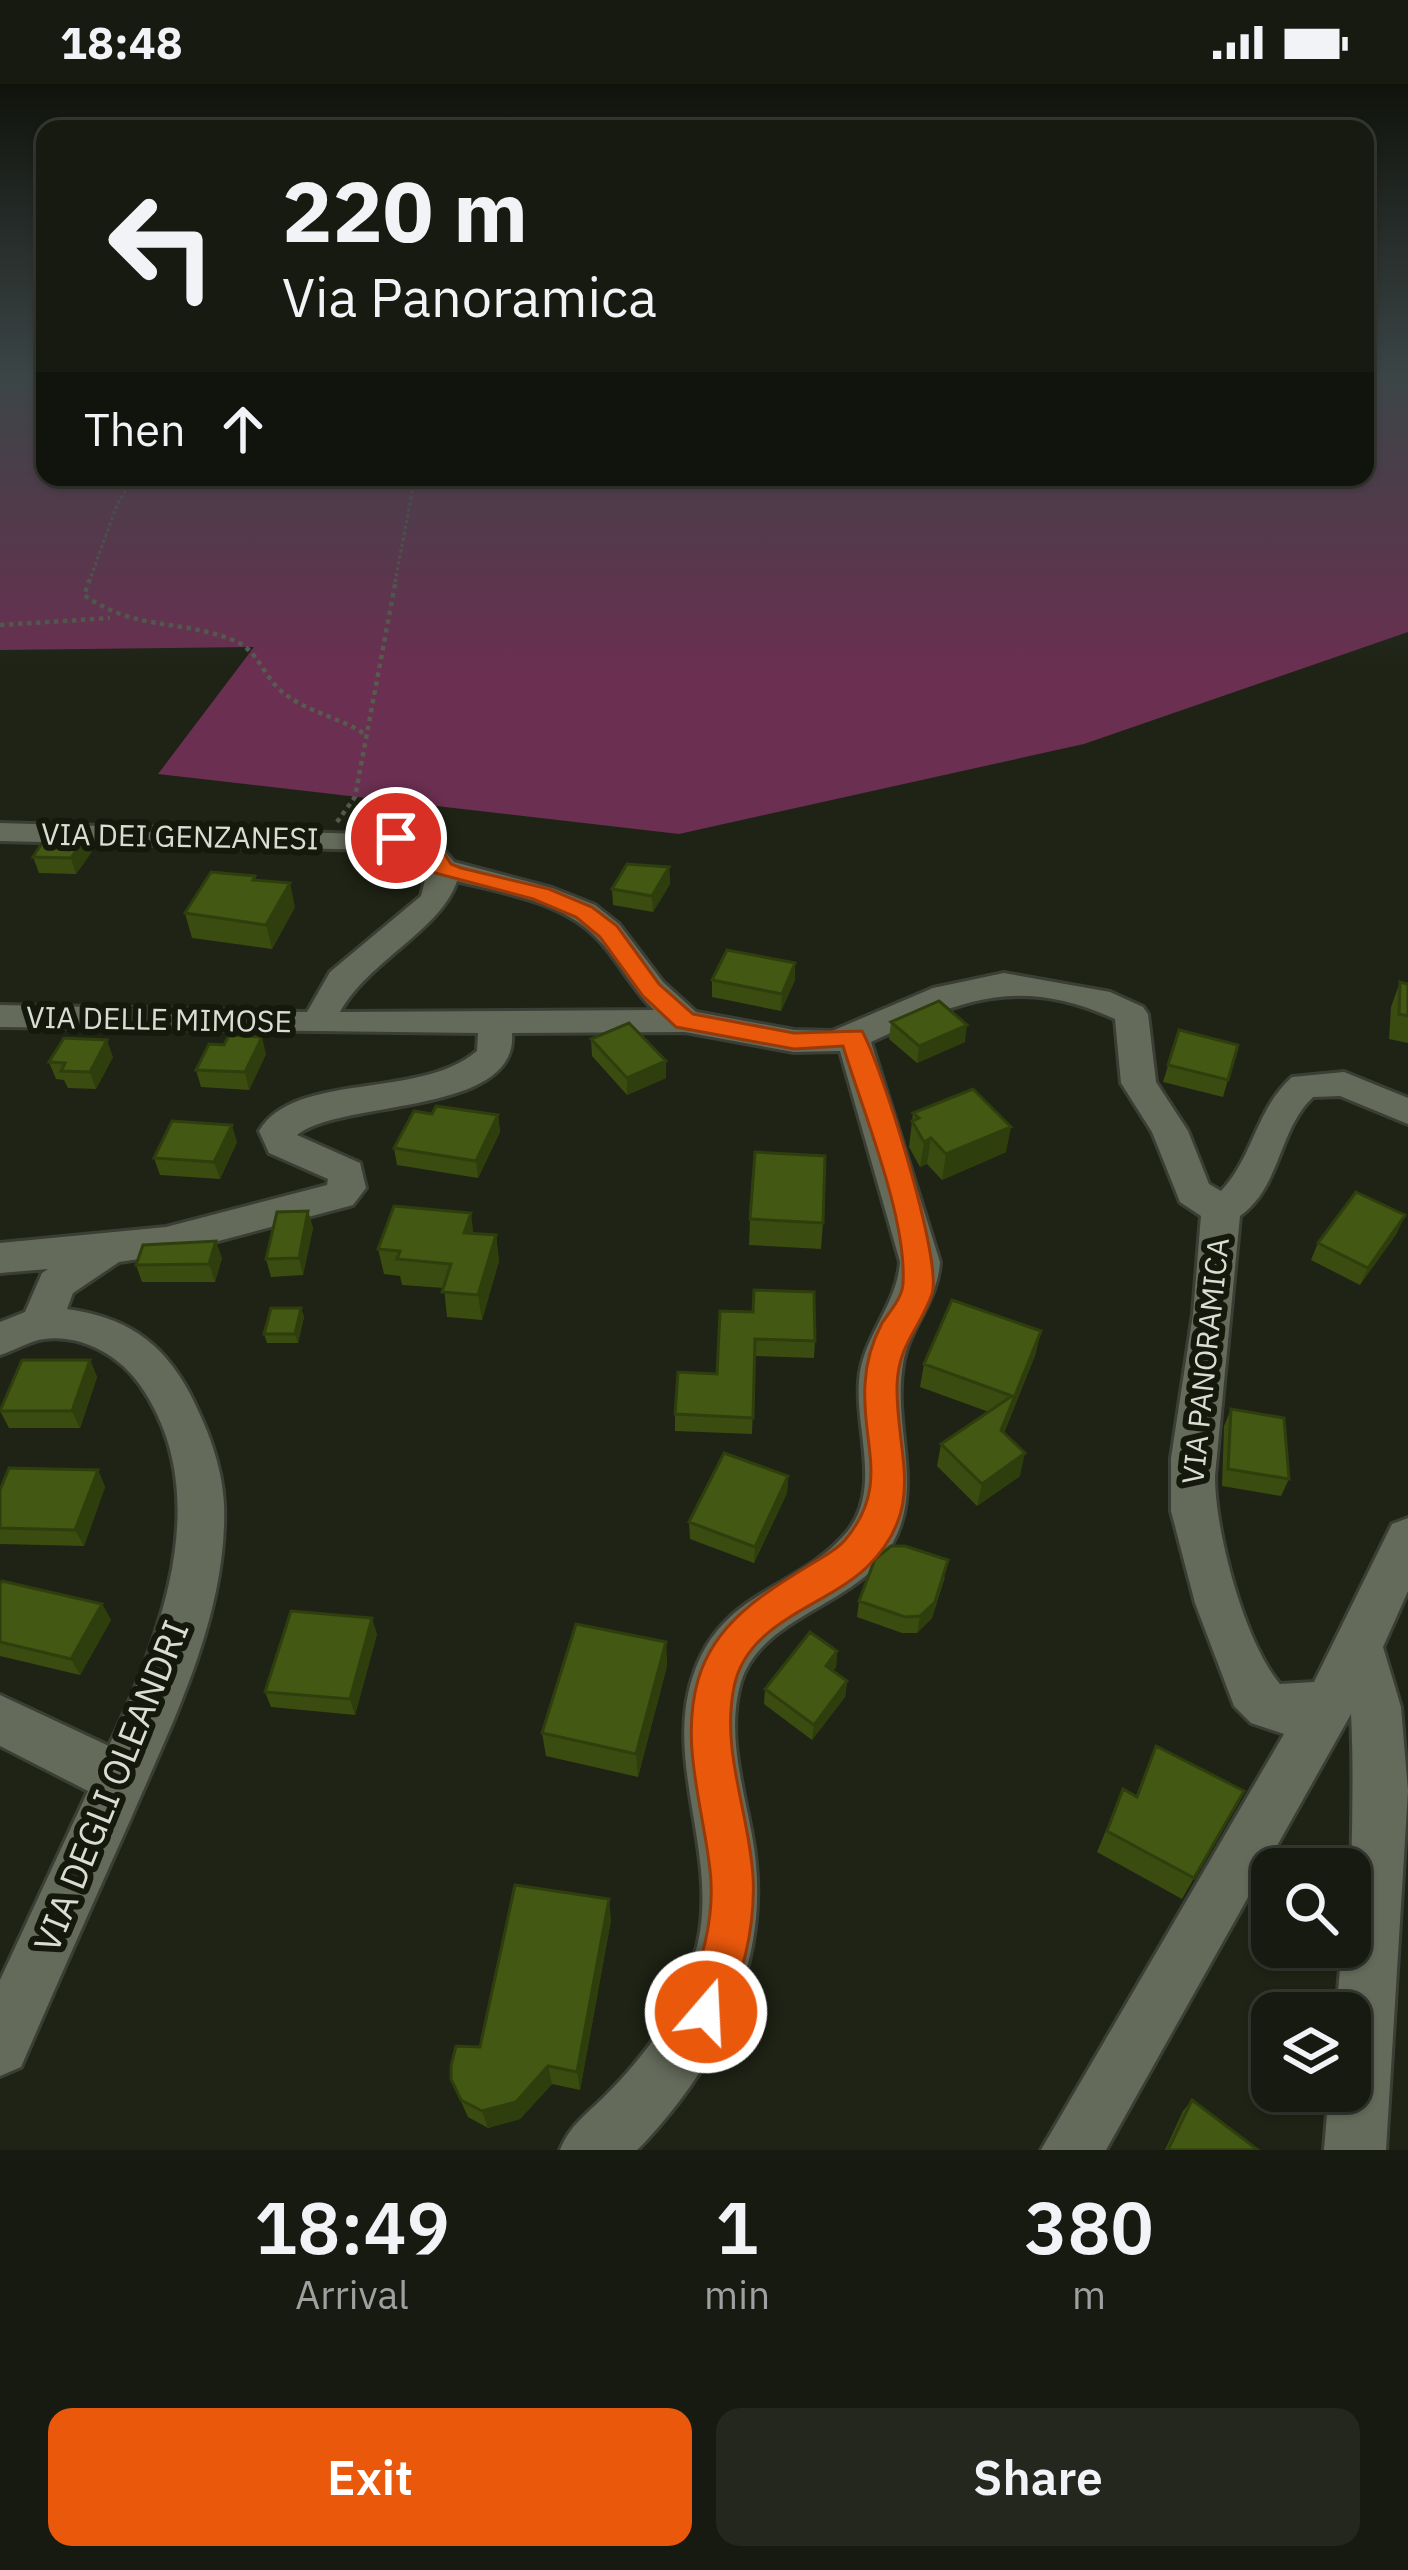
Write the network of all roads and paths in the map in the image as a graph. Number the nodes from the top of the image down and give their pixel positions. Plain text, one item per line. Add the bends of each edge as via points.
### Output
1 (128, 486) edge
2 (414, 486) edge
3 (114, 618) junction
4 (0, 625) edge
5 (366, 736) junction
6 (0, 832) edge
7 (323, 841) junction
8 (436, 858) junction
9 (0, 1016) edge
10 (685, 1021) junction
11 (494, 1022) junction
12 (317, 1023) junction
13 (853, 1037) junction
14 (1408, 1112) edge
15 (1221, 1210) junction
16 (110, 1250) junction
17 (0, 1258) edge
18 (21, 1331) edge
19 (1408, 1539) edge
20 (1358, 1647) junction
21 (1331, 1701) junction
22 (0, 1720) edge
23 (121, 1779) junction
24 (0, 2046) edge
25 (591, 2150) edge
26 (1072, 2150) edge
27 (1355, 2150) edge

1 - 3 path via 84,595
2 - 5 path
3 - 4 path
3 - 5 path via 237,641 258,655 279,691 343,717
5 - 7 path via 355,796
6 - 7 street, VIA DEI GENZANESI
7 - 8 street, VIA DEI GENZANESI via 406,838
8 - 10 street via 584,912
8 - 12 street via 442,885 433,901 342,979
9 - 12 street, VIA DELLE MIMOSE
10 - 11 street, VIA PANORAMICA
10 - 13 street, VIA PANORAMICA via 794,1041
11 - 12 street, VIA DELLE MIMOSE
11 - 16 street via 494,1056 472,1072 303,1111 282,1124 282,1144 347,1172 340,1195
13 - 15 street, VIA PANORAMICA via 945,994 990,984 1118,1006 1133,1018 1139,1083 1170,1131 1187,1183
13 - 25 street via 920,1262 918,1291 882,1363 888,1500 864,1546 758,1620 722,1665 710,1720 732,1874 727,1951 706,2012 668,2076
14 - 15 street via 1344,1084 1304,1085 1274,1116 1244,1194
15 - 21 street, VIA PANORAMICA via 1193,1468 1196,1525 1251,1691 1289,1710
16 - 17 street
16 - 18 street via 56,1284
18 - 23 street, VIA DEGLI OLEANDRI via 97,1329 132,1345 184,1424 200,1485 188,1594
19 - 20 street
20 - 21 street
20 - 27 street via 1376,1707 1382,1778
21 - 26 street
22 - 23 street
23 - 24 street, VIA DEGLI OLEANDRI

